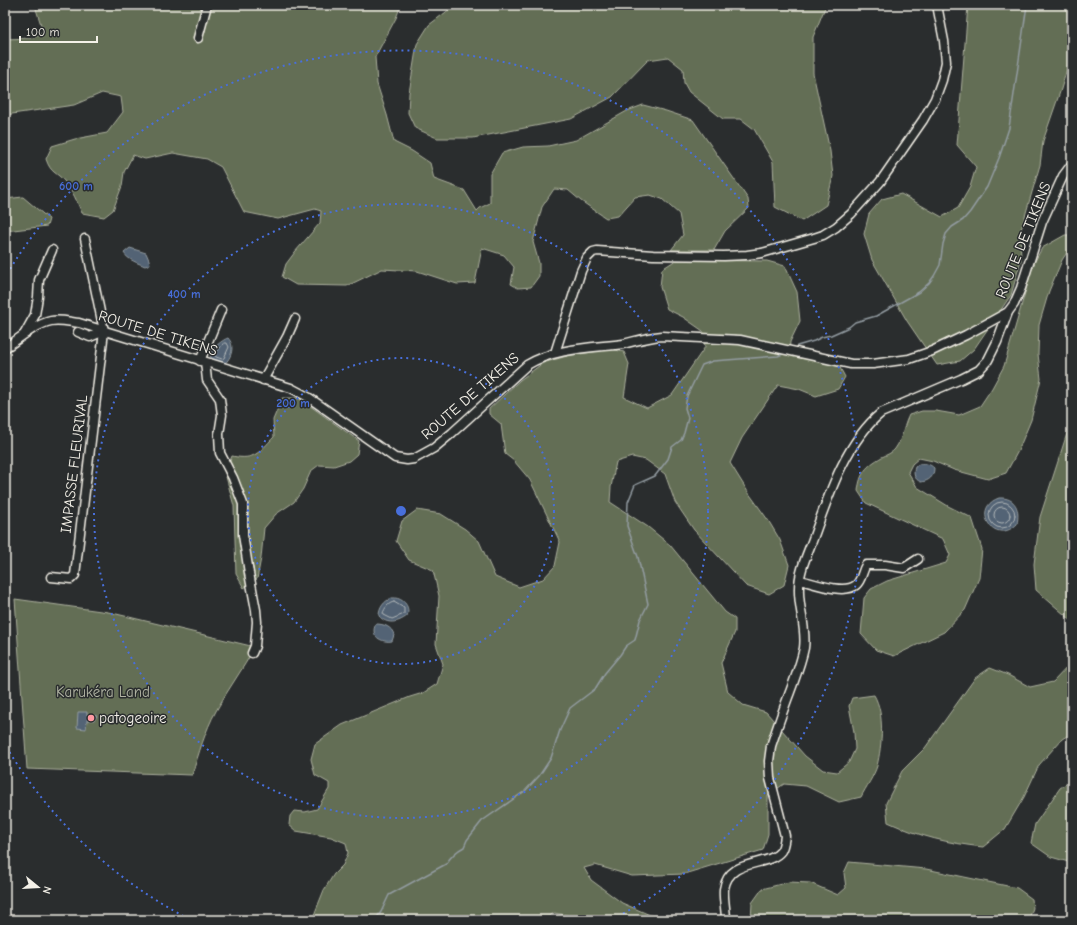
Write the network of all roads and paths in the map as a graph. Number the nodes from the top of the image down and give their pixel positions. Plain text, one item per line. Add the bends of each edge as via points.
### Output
1 (207, 5) edge
2 (937, 5) edge
3 (198, 38) dead end
4 (1072, 164) edge
5 (85, 239) dead end
6 (52, 250) dead end
7 (221, 310) dead end
8 (1008, 312) junction
9 (295, 319) dead end
10 (104, 331) junction
11 (78, 332) dead end
12 (24, 335) junction
13 (5, 348) edge
14 (555, 353) junction
15 (202, 362) junction
16 (263, 380) junction
17 (918, 559) dead end
18 (51, 577) dead end
19 (800, 580) junction
20 (252, 653) dead end
21 (726, 920) edge

1 - 3 street
2 - 14 street via 946,62 935,99 880,182 851,214 823,235 762,253 724,256 654,255 604,250 592,252 581,271
4 - 8 street, ROUTE DE TIKENS via 1063,176 1042,222 1021,288
5 - 10 street
6 - 12 street via 39,280 35,315
7 - 15 street
8 - 14 street, ROUTE DE TIKENS via 932,351 909,359 873,364 851,364 740,340 662,336
8 - 19 street via 997,342 988,360 979,370 881,413 864,430 844,461 828,496
9 - 16 street
10 - 11 street via 90,337
10 - 12 street, ROUTE DE TIKENS via 63,320 37,326
10 - 15 street, ROUTE DE TIKENS
10 - 18 street, IMPASSE FLEURIVAL via 75,575 71,579
12 - 13 street, ROUTE DE TIKENS
14 - 16 street, ROUTE DE TIKENS via 538,358 527,365 434,448 407,460 395,458 387,453 299,391
15 - 16 street, ROUTE DE TIKENS
15 - 20 street via 207,380 220,399 220,453 243,504 243,535 257,622
17 - 19 street via 904,568 866,565 856,585 844,589
19 - 21 street via 804,649 771,746 769,761 770,778 785,836 784,845 776,855 731,873 724,889

